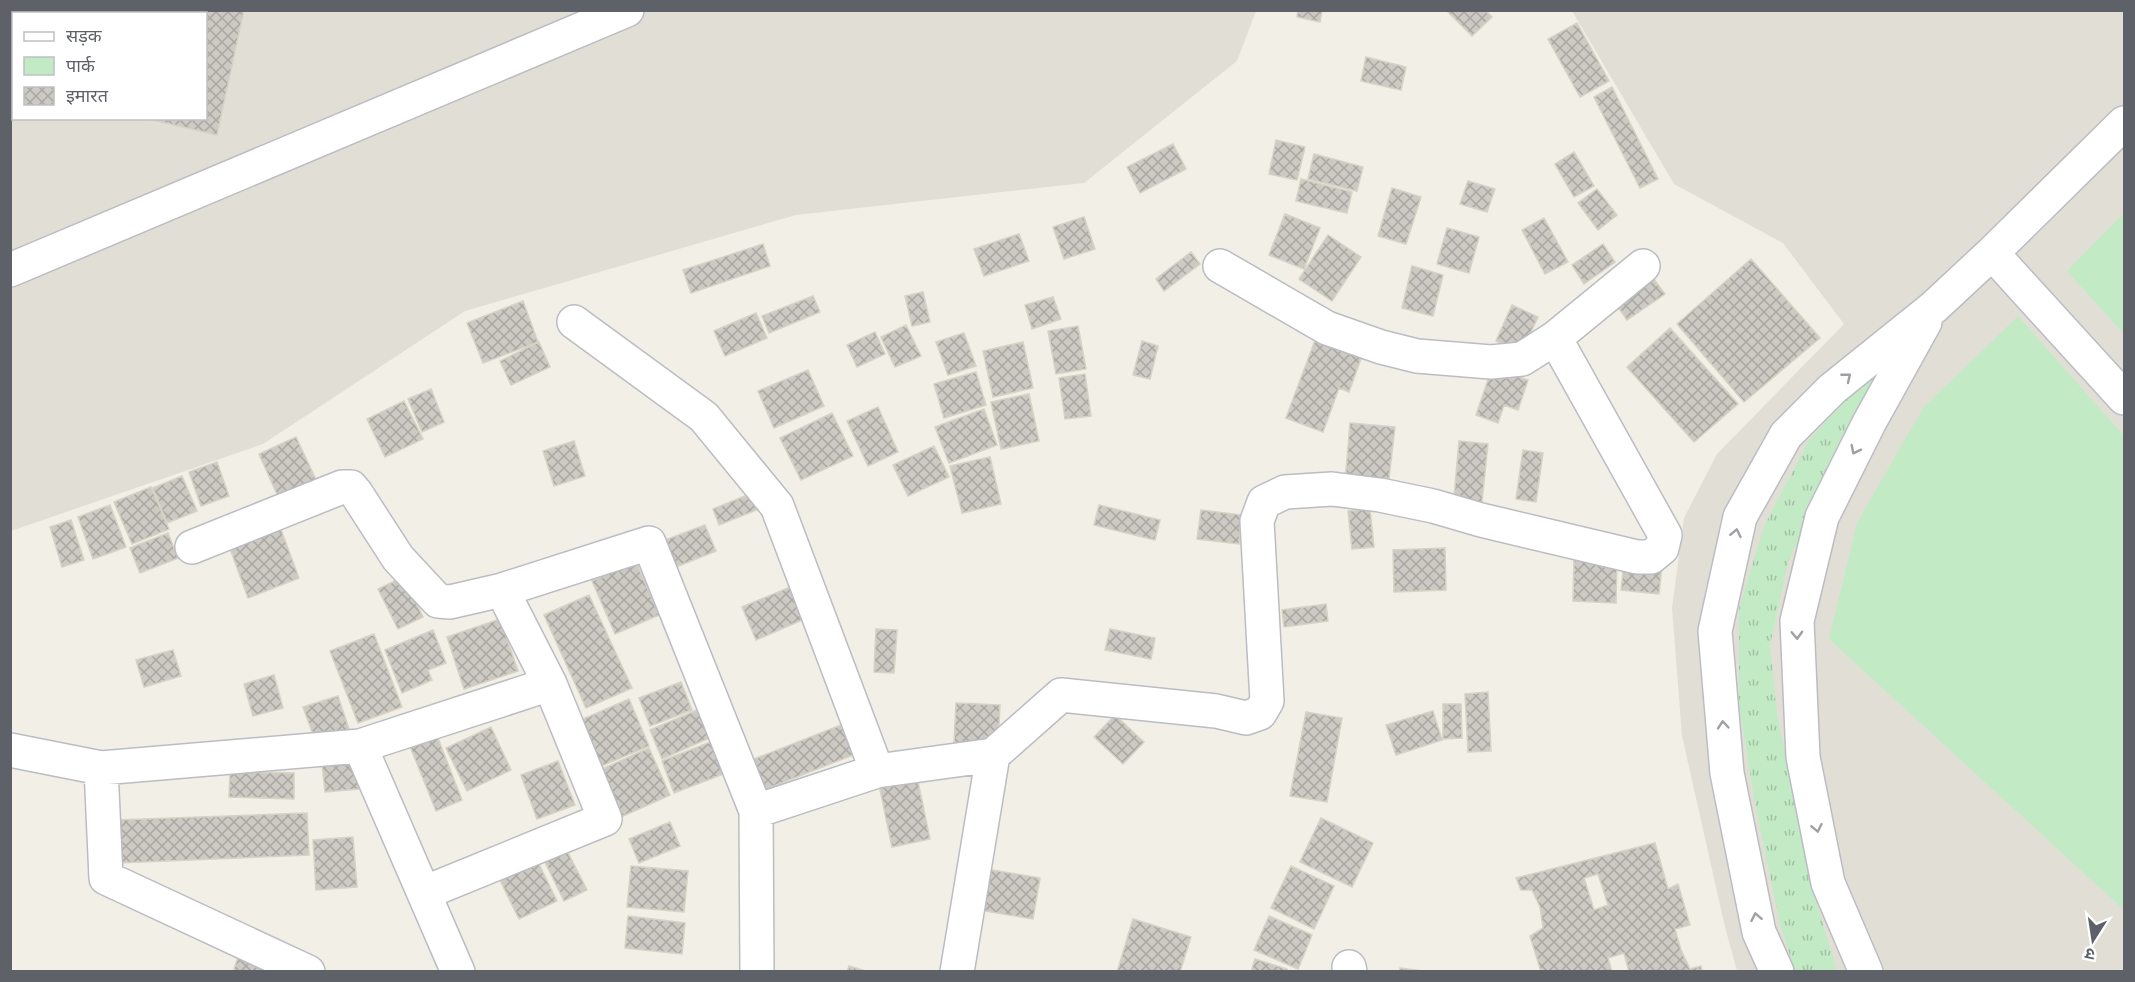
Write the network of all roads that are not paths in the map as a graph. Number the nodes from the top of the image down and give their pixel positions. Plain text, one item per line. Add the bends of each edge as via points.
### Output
1 (627, 10) edge
2 (2124, 123) edge
3 (1992, 253) junction
4 (1220, 266) dead end
5 (1643, 266) dead end
6 (10, 270) edge
7 (1934, 307) junction
8 (574, 322) dead end
9 (1555, 338) junction
10 (2124, 398) edge
11 (192, 547) dead end
12 (502, 590) junction
13 (550, 684) junction
14 (360, 746) junction
15 (10, 750) edge
16 (993, 755) junction
17 (101, 768) junction
18 (877, 771) junction
19 (756, 811) junction
20 (424, 892) junction
21 (308, 972) edge
22 (458, 972) edge
23 (757, 972) edge
24 (957, 972) edge
25 (1777, 972) edge
26 (1866, 972) edge

1 - 6 street
2 - 3 street
3 - 7 street
3 - 10 street
4 - 9 street via 1327,328 1417,356 1491,362 1522,359
5 - 9 street
25 -> 7 street via 1759,932 1727,773 1715,631 1740,517 1786,435 1832,389
7 -> 26 street via 1822,517 1797,621 1805,768 1828,883
8 - 18 street via 704,417 777,506
9 - 16 street via 1665,535 1662,548 1651,556 1637,557 1380,495 1332,489 1285,492 1264,501 1257,521 1267,701 1260,713 1246,718 1216,711 1061,695
11 - 12 street via 342,487 351,487 398,558 438,601 450,602
12 - 13 street
12 - 19 street via 650,543
13 - 14 street
13 - 20 street via 605,819
14 - 17 street
14 - 20 street
15 - 17 street
16 - 18 street
16 - 24 street
17 - 21 street via 106,878
18 - 19 street
19 - 23 street
20 - 22 street

